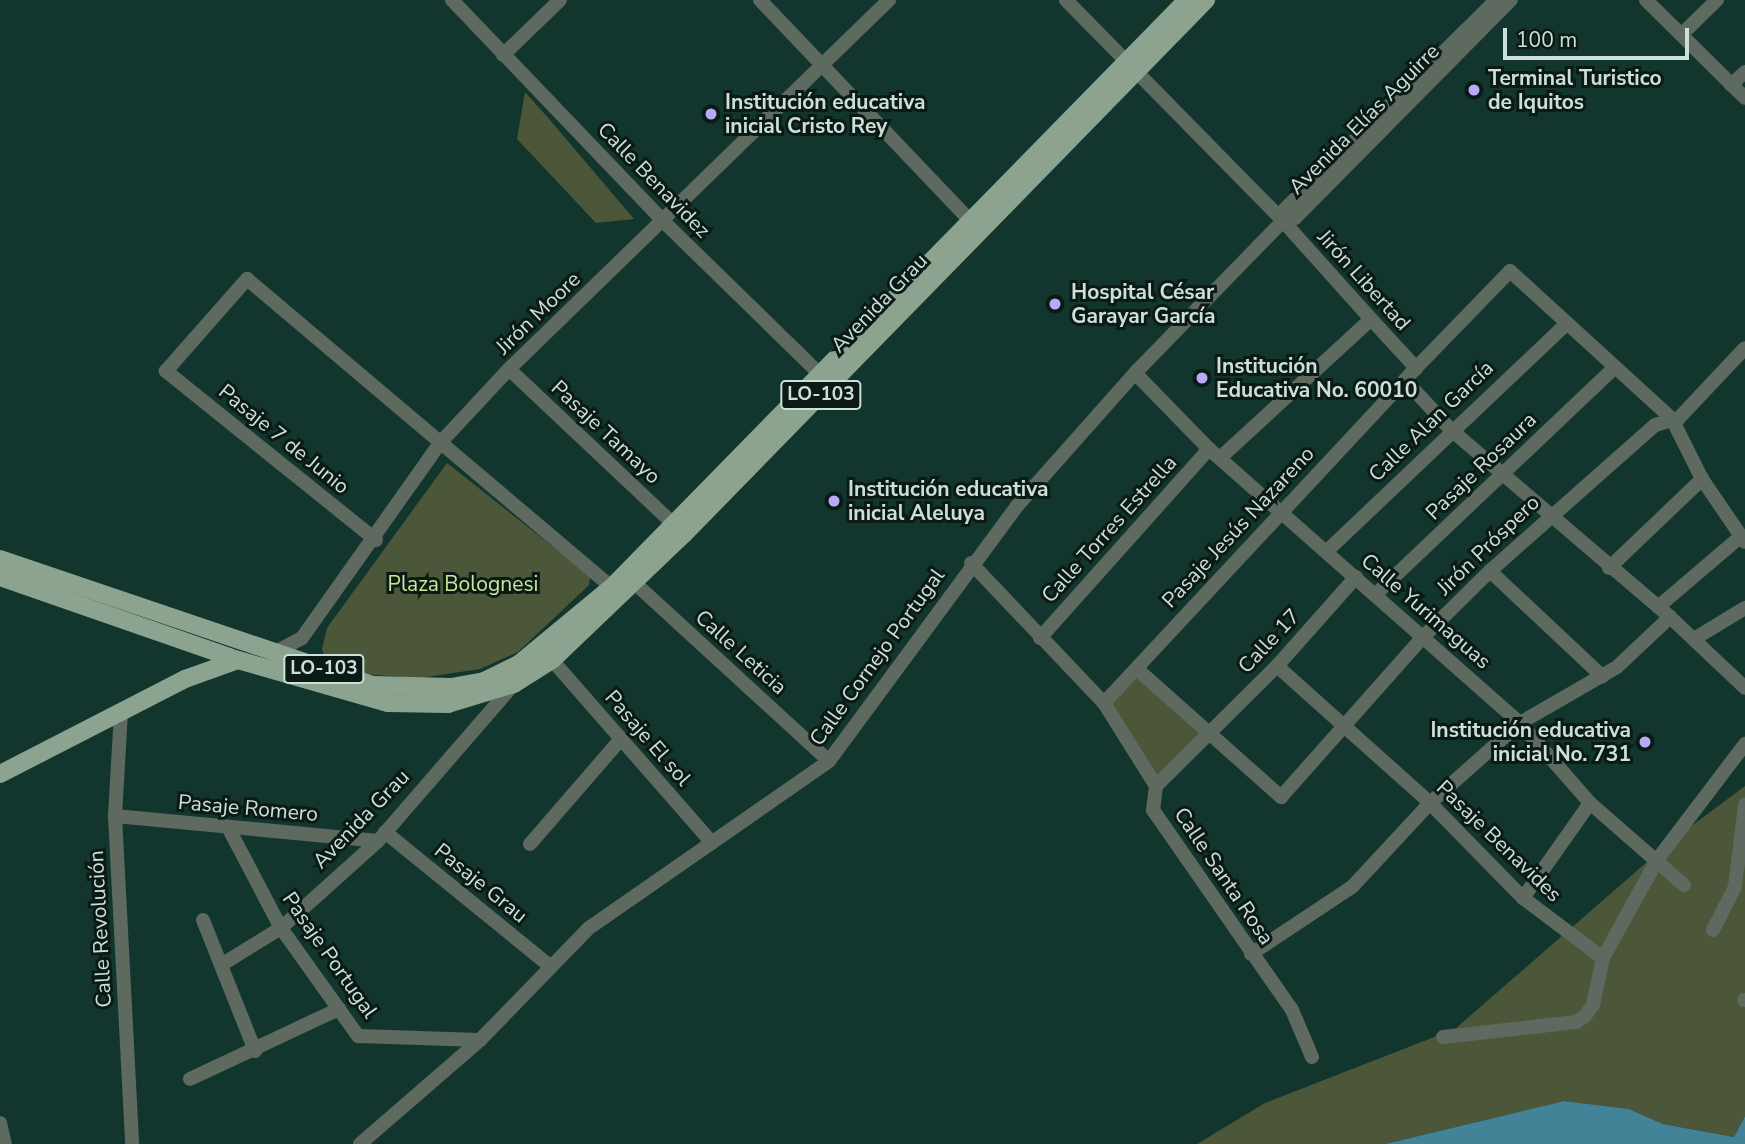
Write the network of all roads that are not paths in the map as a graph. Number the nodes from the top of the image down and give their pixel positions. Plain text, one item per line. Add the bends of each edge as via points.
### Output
1 (452, 0) edge
2 (560, 0) edge
3 (760, 0) edge
4 (889, 0) edge
5 (1066, 0) edge
6 (1187, 0) edge
7 (1206, 0) edge
8 (1496, 0) edge
9 (1511, 0) edge
10 (1646, 0) edge
11 (1717, 0) edge
12 (1682, 34) junction
13 (503, 55) junction
14 (1131, 64) junction
15 (823, 66) junction
16 (1438, 67) junction
17 (1745, 72) edge
18 (1731, 85) junction
19 (1745, 98) edge
20 (1283, 221) junction
21 (664, 222) junction
22 (976, 227) junction
23 (1371, 319) junction
24 (1566, 324) junction
25 (1745, 348) edge
26 (1416, 368) junction
27 (1614, 368) junction
28 (509, 369) junction
29 (166, 371) joint
30 (1135, 373) junction
31 (826, 380) junction
32 (1405, 380) junction
33 (1672, 419) junction
34 (1450, 429) junction
35 (441, 442) junction
36 (1215, 454) junction
37 (1503, 475) junction
38 (1702, 479) junction
39 (1280, 512) junction
40 (1549, 514) junction
41 (679, 529) junction
42 (1743, 539) edge
43 (376, 540) junction
44 (1327, 551) junction
45 (0, 559) edge
46 (971, 563) junction
47 (1609, 568) junction
48 (1490, 571) junction
49 (0, 577) edge
50 (1356, 577) junction
51 (623, 584) junction
52 (1377, 593) junction
53 (1658, 607) junction
54 (1745, 608) edge
55 (1670, 617) junction
56 (1424, 636) junction
57 (1040, 638) junction
58 (185, 639) junction
59 (1694, 639) junction
60 (274, 653) junction
61 (238, 660) junction
62 (552, 660) junction
63 (1277, 666) junction
64 (1138, 669) junction
65 (1602, 676) junction
66 (185, 679) junction
67 (514, 684) junction
68 (1745, 688) edge
69 (1104, 703) junction
70 (121, 712) junction
71 (1520, 723) junction
72 (1343, 725) junction
73 (1210, 733) junction
74 (621, 739) junction
75 (1745, 744) edge
76 (829, 761) junction
77 (0, 774) edge
78 (1156, 786) junction
79 (1430, 803) junction
80 (1590, 803) junction
81 (1745, 805) edge
82 (115, 816) junction
83 (229, 829) junction
84 (382, 836) junction
85 (530, 844) dead end
86 (712, 844) junction
87 (1657, 860) junction
88 (1684, 885) dead end
89 (1523, 898) junction
90 (203, 920) dead end
91 (281, 928) junction
92 (1713, 930) dead end
93 (1251, 954) junction
94 (1603, 958) junction
95 (221, 965) junction
96 (551, 967) junction
97 (339, 1009) junction
98 (1443, 1037) dead end
99 (480, 1040) junction
100 (255, 1051) junction
101 (1312, 1057) dead end
102 (190, 1079) dead end
103 (132, 1144) edge
104 (360, 1144) edge

1 - 13 street, Calle Benavidez
2 - 13 street
3 - 15 street
4 - 15 street, Jirón Moore
5 - 14 street, Jirón Libertad
6 - 14 main road, Avenida Grau / LO-103
7 - 14 main road, Avenida Grau / LO-103
8 - 16 street, Avenida Elías Aguirre
9 - 16 street, Avenida Elías Aguirre
10 - 12 street
11 - 12 street
12 - 18 street
13 - 21 street, Calle Benavidez
14 - 20 street, Jirón Libertad
14 - 22 main road, Avenida Grau / LO-103
15 - 21 street, Jirón Moore
15 - 22 street
16 - 20 street, Avenida Elías Aguirre via 1285,209
17 - 18 street
18 - 19 street
20 - 23 street, Jirón Libertad
20 - 30 street, Calle Cornejo Portugal
21 - 28 street, Jirón Moore
21 - 31 street, Calle Benavidez
22 - 31 main road, Avenida Grau / LO-103
23 - 26 street, Jirón Libertad
23 - 36 street, Calle Torres Estrella
24 - 26 street via 1510,271
24 - 27 street
24 - 34 street, Calle Alan García
25 - 33 street, Jirón Próspero via 1679,418
26 - 32 street
27 - 33 street
27 - 37 street, Pasaje Rosaura
28 - 35 street, Jirón Moore
28 - 41 street, Pasaje Tamayo
29 - 35 street, Calle Leticia via 247,279
29 - 43 street, Pasaje 7 de Junio
30 - 36 street, Calle Yurimaguas
30 - 46 street, Calle Cornejo Portugal
31 - 41 main road, Avenida Grau / LO-103
32 - 34 street
32 - 39 street, Pasaje Jesús Nazareno
33 - 38 street
33 - 40 street, Jirón Próspero via 1655,425
34 - 37 street
34 - 44 street, Calle Alan García
35 - 43 street, Jirón Moore
35 - 51 street, Calle Leticia
36 - 39 street, Calle Yurimaguas
36 - 57 street, Calle Torres Estrella
37 - 40 street
37 - 52 street, Pasaje Rosaura
38 - 42 street
38 - 47 street
39 - 44 street, Calle Yurimaguas
39 - 64 street, Pasaje Jesús Nazareno
40 - 47 street
40 - 48 street, Jirón Próspero
41 - 51 main road, Avenida Grau / LO-103
42 - 53 street
43 - 60 street, Jirón Moore via 340,579 302,638
44 - 50 street, Calle Yurimaguas
45 - 60 main road, LO-103
46 - 57 street, Calle Santa Rosa
46 - 76 street, Calle Cornejo Portugal
47 - 53 street
48 - 56 street, Jirón Próspero
48 - 65 street
49 - 58 main road, LO-103
50 - 52 street, Calle Yurimaguas
50 - 63 street, Calle 17
51 - 60 main road, LO-103 via 519,664 484,681 410,689 373,685
51 - 62 main road, Avenida Grau / LO-103
51 - 76 street, Calle Leticia
52 - 56 street, Calle Yurimaguas
53 - 55 street
54 - 59 street
55 - 59 street
55 - 65 street
56 - 71 street, Calle Yurimaguas
56 - 72 street, Jirón Próspero
57 - 69 street, Calle Santa Rosa
58 - 61 main road, LO-103
58 - 66 main road via 195,654
59 - 68 street
60 - 61 street, Jirón Moore
61 - 66 main road
61 - 67 main road, Avenida Grau / LO-103 via 388,703 448,704
62 - 67 main road, Avenida Grau / LO-103
62 - 74 street, Pasaje El sol
63 - 72 street, Pasaje Benavides
63 - 73 street, Calle 17
64 - 69 street, Pasaje Jesús Nazareno
64 - 73 street
65 - 71 street
66 - 70 main road
67 - 84 street, Avenida Grau
69 - 78 street, Calle Santa Rosa
70 - 77 main road
70 - 82 street, Calle Revolución
71 - 79 street
71 - 80 street, Calle Yurimaguas
72 - 73 street, Jirón Próspero via 1281,797
72 - 79 street, Pasaje Benavides
73 - 78 street, Calle 17
74 - 85 street
74 - 86 street, Pasaje El sol
75 - 87 street
76 - 86 street, Calle Cornejo Portugal
78 - 93 street, Calle Santa Rosa via 1153,810
79 - 89 street, Pasaje Benavides
79 - 93 street via 1352,887
80 - 87 street, Calle Yurimaguas
80 - 89 street
81 - 92 street via 1735,887
82 - 83 street, Pasaje Romero
82 - 103 street, Calle Revolución
83 - 84 street, Pasaje Romero
83 - 91 street, Pasaje Portugal
84 - 91 street, Avenida Grau
84 - 96 street, Pasaje Grau
86 - 96 street, Calle Cornejo Portugal via 617,906
87 - 88 street, Calle Yurimaguas
87 - 94 street
89 - 94 street, Pasaje Benavides
90 - 95 street
91 - 95 street, Avenida Grau
91 - 97 street, Pasaje Portugal
93 - 101 street, Calle Santa Rosa via 1292,1010
94 - 98 street via 1593,1005 1576,1022
95 - 100 street
96 - 99 street, Calle Cornejo Portugal
97 - 99 street, Pasaje Portugal via 358,1036
97 - 100 street
99 - 104 street, Calle Cornejo Portugal
100 - 102 street

